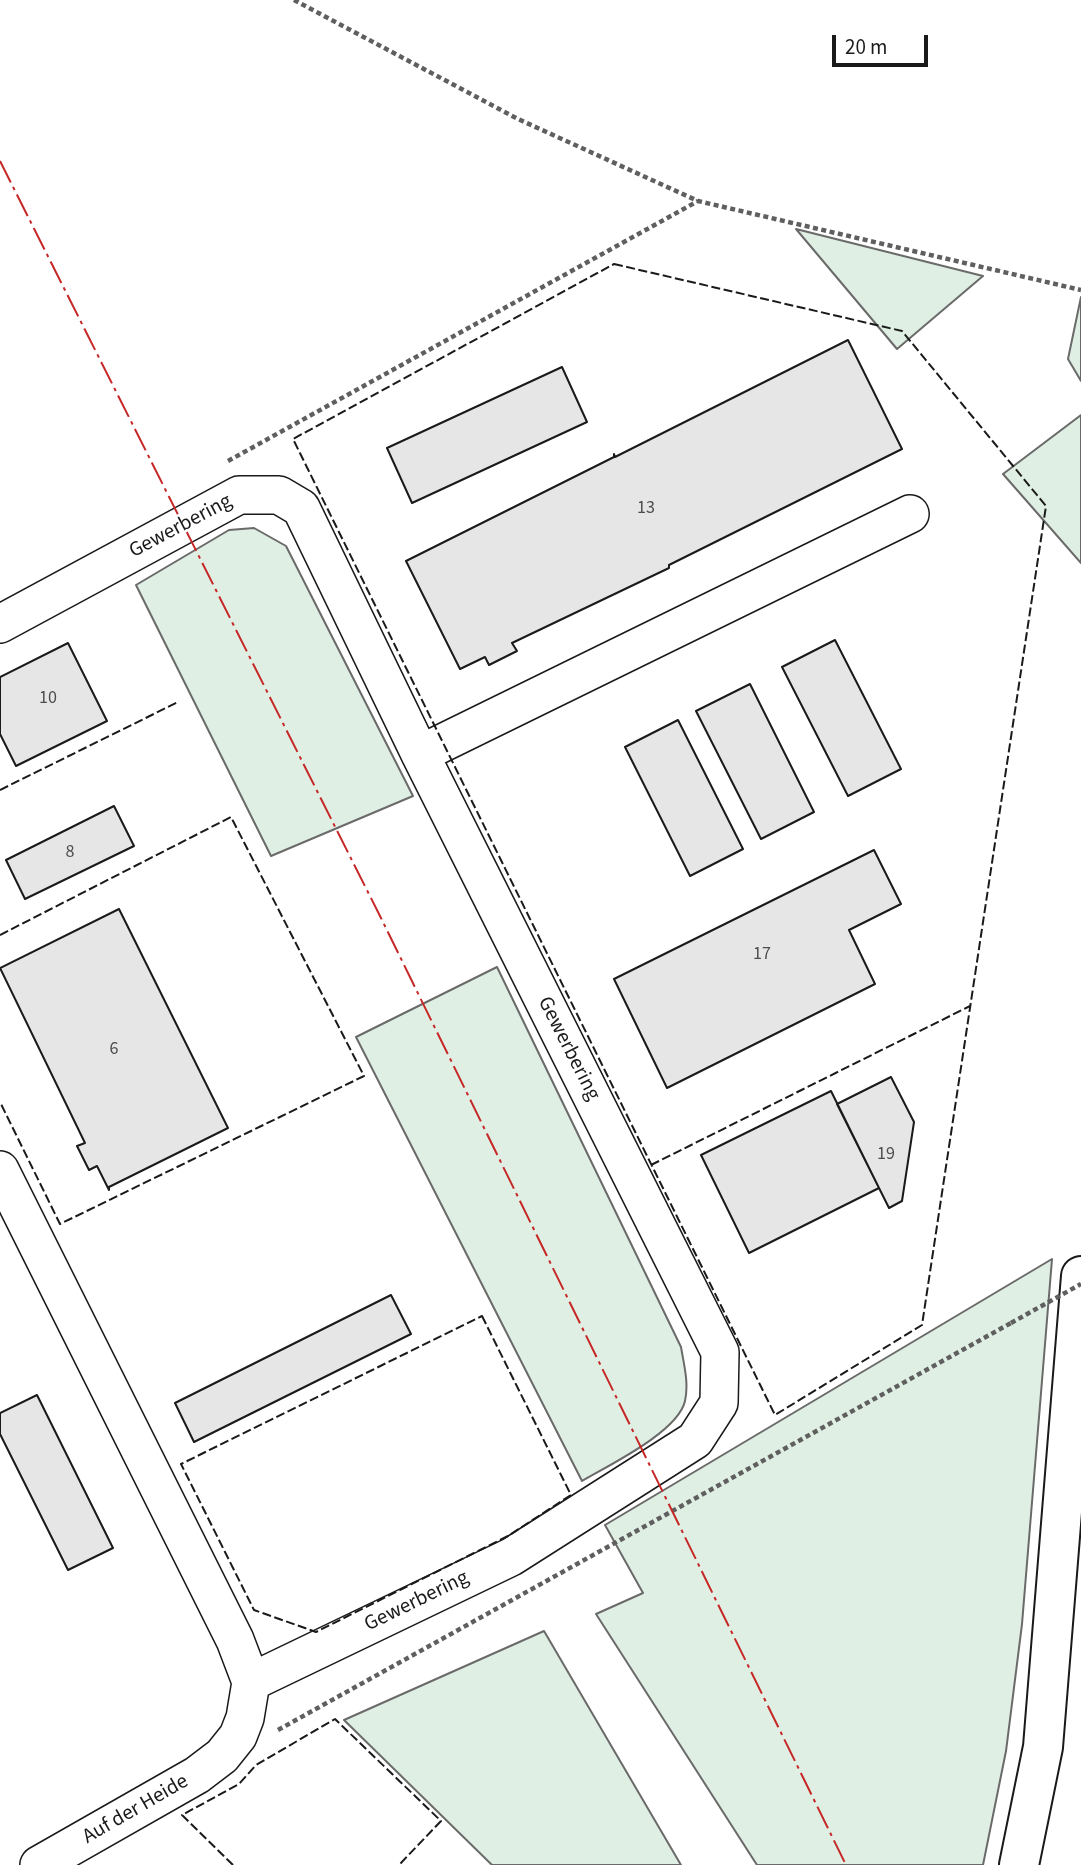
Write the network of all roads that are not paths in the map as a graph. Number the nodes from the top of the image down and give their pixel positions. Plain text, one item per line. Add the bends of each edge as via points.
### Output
1 (910, 514) dead end
2 (0, 624) edge
3 (420, 754) junction
4 (0, 1170) edge
5 (1081, 1276) edge
6 (251, 1682) junction
7 (39, 1865) edge
8 (1019, 1865) edge

1 - 3 street
2 - 3 street, Gewerbering via 239,495 279,495 301,508
3 - 6 street, Gewerbering via 720,1352 719,1403 695,1440 511,1557
4 - 6 street via 235,1640
5 - 8 main road via 1043,1747
6 - 7 street, Auf der Heide via 245,1718 222,1756 197,1775

